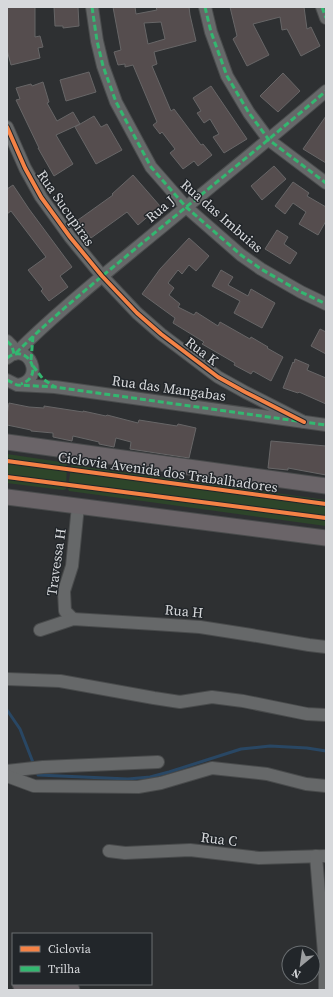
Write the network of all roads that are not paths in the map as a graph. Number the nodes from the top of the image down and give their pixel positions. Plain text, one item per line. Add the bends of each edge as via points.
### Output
1 (92, 7) edge
2 (205, 7) edge
3 (322, 7) edge
4 (326, 18) edge
5 (326, 91) edge
6 (7, 127) edge
7 (269, 140) junction
8 (326, 182) edge
9 (186, 207) junction
10 (102, 276) junction
11 (326, 304) edge
12 (33, 336) junction
13 (7, 341) edge
14 (12, 355) edge
15 (32, 363) junction
16 (10, 382) edge
17 (55, 387) junction
18 (304, 422) junction
19 (326, 426) edge
20 (7, 442) edge
21 (326, 486) edge
22 (7, 497) edge
23 (78, 506) junction
24 (326, 538) edge
25 (73, 619) junction
26 (40, 630) dead end
27 (326, 647) edge
28 (7, 679) edge
29 (326, 715) edge
30 (158, 762) dead end
31 (7, 772) edge
32 (7, 776) edge
33 (326, 786) edge
34 (109, 851) dead end
35 (321, 856) edge
36 (29, 985) edge
37 (72, 990) edge
38 (325, 990) edge

1 - 9 street, Rua das Imbuias via 103,66 116,102 151,167
2 - 7 street via 227,76
3 - 4 street
5 - 7 street, Rua J
6 - 10 street, Rua Sucupiras via 41,197
7 - 8 street
7 - 9 street, Rua J
9 - 10 street, Rua J
9 - 11 street, Rua das Imbuias via 261,269
10 - 12 street, Rua J
10 - 18 street, Rua K via 156,330 218,377
12 - 14 street, Rua J
12 - 15 street
13 - 14 street via 12,346
14 - 15 street via 22,354
15 - 16 street via 31,377 23,384
15 - 17 street via 43,379
16 - 17 street, Rua das Mangabas
17 - 18 street, Rua das Mangabas
18 - 19 street, Rua das Mangabas
20 - 21 main road
22 - 23 main road
23 - 24 main road
23 - 25 street, Travessa H via 72,566 64,591 65,611
25 - 26 street, Rua H
25 - 27 street, Rua H via 200,627
28 - 29 street via 60,681 180,702 212,697
30 - 31 street via 43,767
32 - 33 street via 34,786 138,787 212,768 267,774 306,784
34 - 35 street, Rua C via 125,853 190,850 259,858
35 - 38 street
36 - 37 main road

